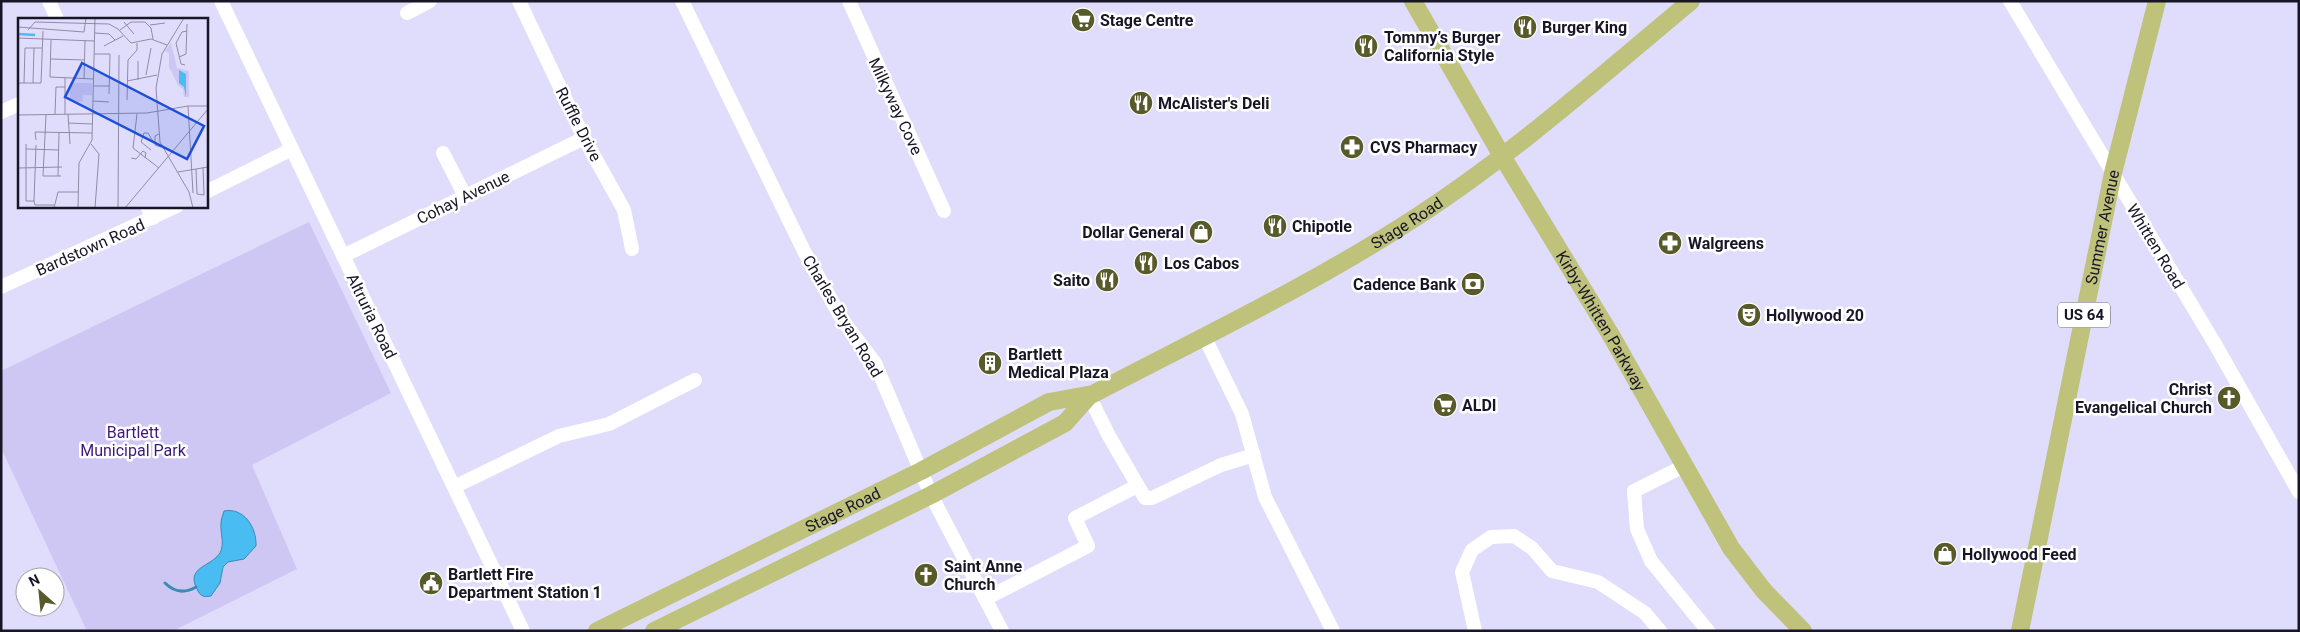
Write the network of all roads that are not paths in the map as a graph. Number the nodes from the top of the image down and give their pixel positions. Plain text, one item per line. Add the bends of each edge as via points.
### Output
1 (49, 1) edge
2 (221, 1) edge
3 (430, 1) edge
4 (519, 1) edge
5 (682, 1) edge
6 (849, 1) edge
7 (1413, 1) edge
8 (1691, 1) edge
9 (2010, 1) edge
10 (2157, 1) edge
11 (407, 13) dead end
12 (57, 18) edge
13 (18, 104) edge
14 (1, 112) edge
15 (584, 138) junction
16 (292, 149) junction
17 (443, 153) dead end
18 (1502, 156) junction
19 (2113, 173) junction
20 (208, 191) edge
21 (465, 196) junction
22 (168, 208) edge
23 (944, 210) dead end
24 (150, 212) edge
25 (632, 249) dead end
26 (343, 256) junction
27 (1, 287) edge
28 (1204, 336) junction
29 (696, 380) dead end
30 (1089, 396) junction
31 (1254, 455) junction
32 (1686, 466) junction
33 (920, 471) junction
34 (1137, 486) junction
35 (454, 487) junction
36 (2299, 492) edge
37 (931, 495) junction
38 (737, 561) junction
39 (749, 584) junction
40 (985, 599) junction
41 (523, 631) edge
42 (597, 631) edge
43 (654, 631) edge
44 (1002, 631) edge
45 (1333, 631) edge
46 (1475, 631) edge
47 (1660, 631) edge
48 (1708, 631) edge
49 (1803, 631) edge
50 (2020, 631) edge

1 - 12 street
2 - 16 street, Altruria Road
3 - 11 street
4 - 15 street, Ruffle Drive
5 - 33 street, Charles Bryan Road via 804,251 843,321 875,362
6 - 23 street, Milkyway Cove
7 - 18 main road, Kirby-Whitten Parkway
8 - 18 main road, Stage Road
9 - 19 street, Whitten Road
10 - 19 main road, Summer Avenue / US 64
13 - 14 street
15 - 21 street, Cohay Avenue
15 - 25 street, Ruffle Drive via 624,210
16 - 20 street
16 - 26 street, Altruria Road
17 - 21 street
18 - 28 main road, Stage Road via 1384,238
18 - 32 main road, Kirby-Whitten Parkway
19 - 36 street, Whitten Road
19 - 50 main road, Summer Avenue / US 64
21 - 26 street, Cohay Avenue
22 - 24 street, Bardstown Road
24 - 27 street, Bardstown Road
26 - 35 street, Altruria Road
28 - 30 main road, Stage Road
28 - 31 street via 1237,403
29 - 35 street via 609,424 559,436
30 - 33 main road, Stage Road via 1049,402
30 - 34 street
30 - 37 main road, Stage Road via 1065,422
31 - 34 street via 1221,465 1152,498 1145,498
31 - 45 street via 1273,514
32 - 48 street via 1634,491 1637,529 1651,561
32 - 49 main road, Kirby-Whitten Parkway via 1731,548 1764,591
33 - 37 street, Charles Bryan Road
33 - 38 main road, Stage Road
34 - 40 street via 1074,518 1088,546
35 - 41 street, Altruria Road
37 - 39 main road, Stage Road
37 - 40 street, Charles Bryan Road
38 - 39 main road
38 - 42 main road, Stage Road
39 - 43 main road, Stage Road
40 - 44 street, Charles Bryan Road
46 - 47 street via 1462,572 1472,550 1491,537 1514,536 1532,548 1552,570 1598,582 1645,613

